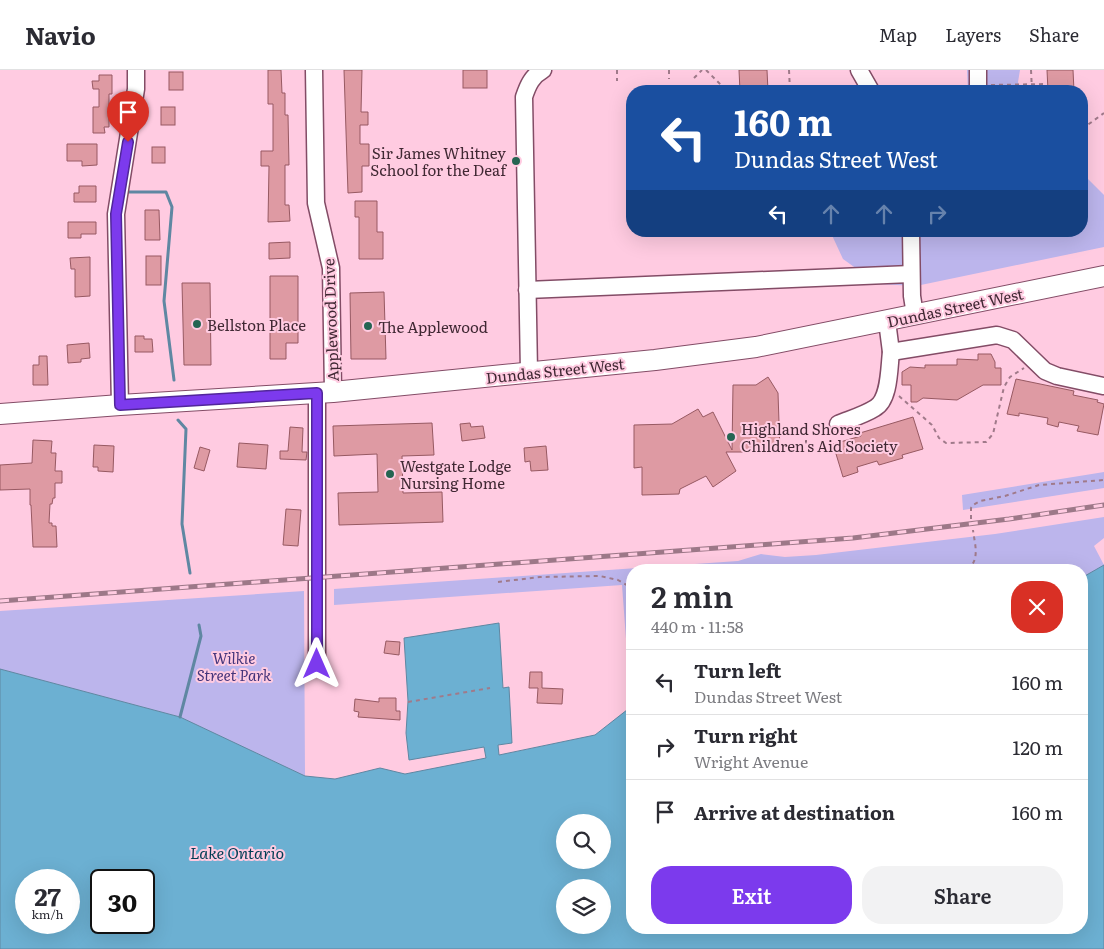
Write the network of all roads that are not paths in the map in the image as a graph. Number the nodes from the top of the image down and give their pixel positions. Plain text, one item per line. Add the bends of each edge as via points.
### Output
1 (136, 70) edge
2 (314, 70) edge
3 (543, 70) edge
4 (859, 70) edge
5 (867, 85) edge
6 (911, 237) edge
7 (912, 274) junction
8 (1104, 276) edge
9 (527, 290) junction
10 (915, 315) junction
11 (887, 321) junction
12 (891, 352) junction
13 (529, 372) junction
14 (1103, 386) edge
15 (325, 393) junction
16 (120, 405) junction
17 (0, 414) edge
18 (838, 424) dead end
19 (317, 664) dead end

1 - 16 street via 136,89 116,214
2 - 15 street, Applewood Drive via 316,202 331,268
3 - 9 street via 529,84 524,97
4 - 5 street
6 - 7 street
7 - 9 street
7 - 10 street
8 - 10 main road, Dundas Street West
9 - 13 street
10 - 11 main road, Dundas Street West
11 - 12 street
11 - 13 main road, Dundas Street West via 756,347
12 - 14 street via 997,335 1013,340 1045,371
12 - 18 street via 883,401 877,408
13 - 15 main road, Dundas Street West
15 - 16 main road, Dundas Street West
15 - 19 street, Applewood Drive
16 - 17 main road, Dundas Street West

